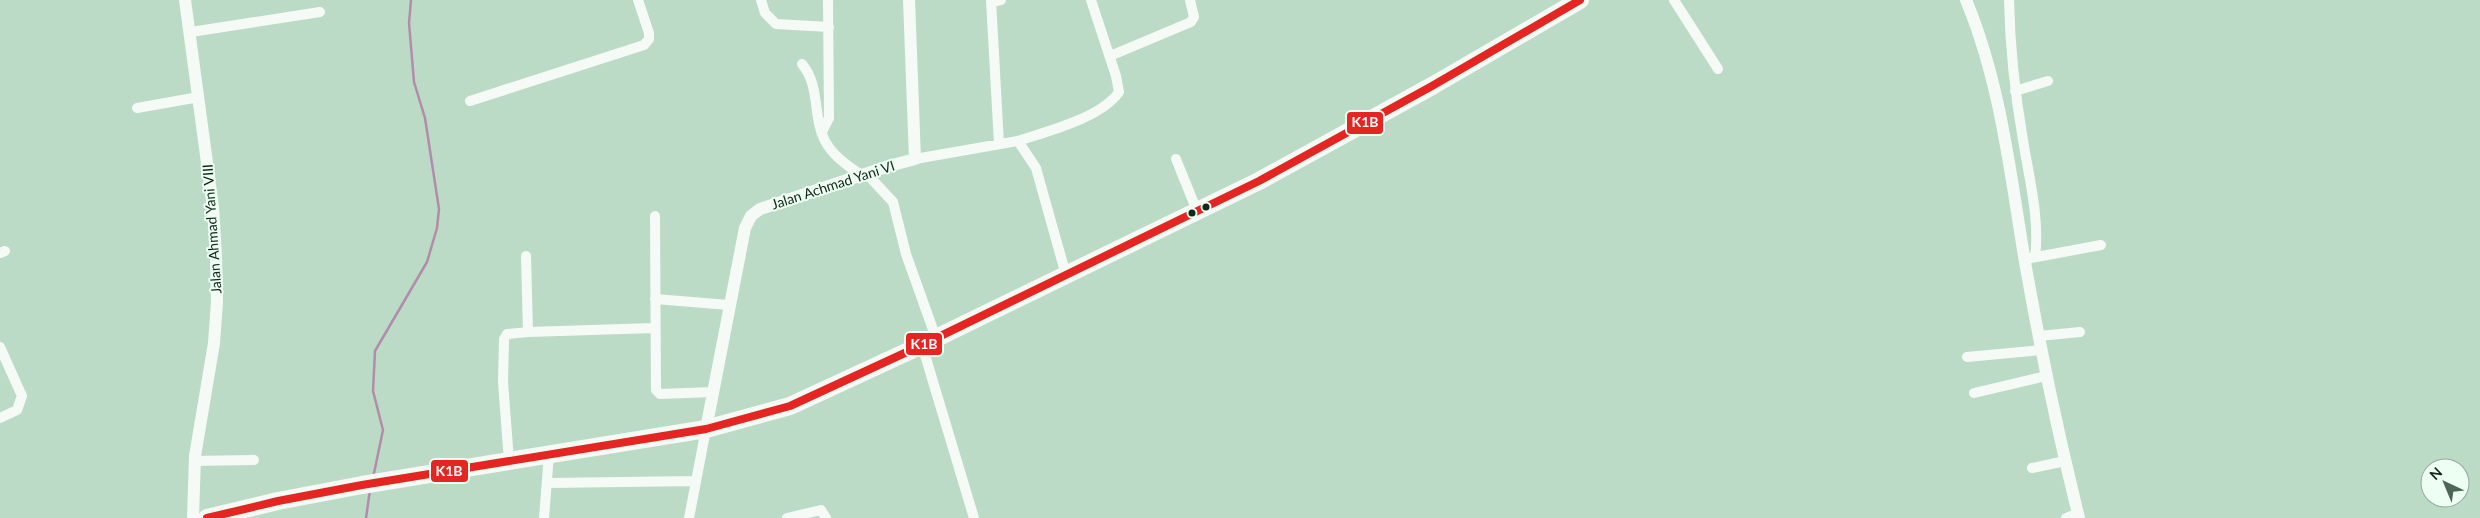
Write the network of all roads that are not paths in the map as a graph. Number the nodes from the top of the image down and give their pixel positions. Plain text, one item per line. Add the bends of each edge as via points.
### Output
1 (185, 0) edge
2 (638, 0) edge
3 (761, 0) edge
4 (828, 0) edge
5 (909, 0) edge
6 (1091, 0) edge
7 (1190, 0) edge
8 (1580, 0) edge
9 (1674, 0) edge
10 (1966, 0) edge
11 (2009, 0) edge
12 (994, 1) edge
13 (320, 12) dead end
14 (829, 27) junction
15 (191, 32) junction
16 (1110, 56) junction
17 (802, 64) dead end
18 (1718, 69) dead end
19 (2048, 81) dead end
20 (2015, 90) junction
21 (200, 96) junction
22 (470, 101) dead end
23 (137, 108) dead end
24 (824, 129) junction
25 (1018, 141) junction
26 (2023, 141) junction
27 (2007, 143) junction
28 (999, 144) junction
29 (915, 159) junction
30 (1176, 159) dead end
31 (868, 173) junction
32 (1197, 211) junction
33 (655, 216) dead end
34 (2101, 245) dead end
35 (526, 256) dead end
36 (2030, 258) junction
37 (1066, 275) junction
38 (654, 299) junction
39 (729, 305) junction
40 (654, 328) junction
41 (528, 332) junction
42 (2080, 332) dead end
43 (2039, 336) junction
44 (929, 342) junction
45 (0, 347) edge
46 (2041, 350) junction
47 (1967, 357) dead end
48 (2046, 376) junction
49 (713, 392) junction
50 (1974, 393) dead end
51 (0, 418) edge
52 (706, 429) junction
53 (549, 454) junction
54 (254, 460) dead end
55 (194, 461) junction
56 (509, 461) junction
57 (2065, 461) junction
58 (2032, 468) dead end
59 (696, 481) junction
60 (548, 484) junction
61 (2074, 516) edge
62 (193, 518) edge
63 (207, 518) edge
64 (544, 518) edge
65 (689, 518) edge
66 (787, 518) edge
67 (826, 518) edge
68 (974, 518) edge

1 - 15 street, Jalan Ahmad Yani VIII
2 - 22 street via 649,39 644,45
3 - 14 street via 765,13 776,24
4 - 14 street
5 - 29 street, Jalan Achmad Yani VI
6 - 16 street
7 - 16 street via 1194,17 1191,22
8 - 32 highway via 1319,150
9 - 18 street
10 - 27 street via 1985,49
11 - 20 street
12 - 28 street
13 - 15 street
14 - 24 street via 830,118
15 - 21 street, Jalan Ahmad Yani VIII
16 - 25 street via 1120,90 1110,103 1079,119
17 - 24 street via 814,85
19 - 20 street
20 - 26 street
21 - 23 street
21 - 55 street, Jalan Ahmad Yani VIII via 213,207 217,302 214,344
24 - 31 street via 831,150 842,162
25 - 28 street
25 - 37 street via 1036,168
26 - 27 street
26 - 36 street via 2037,236
27 - 36 street
28 - 29 street
29 - 31 street, Jalan Achmad Yani VI
30 - 32 street
31 - 39 street, Jalan Achmad Yani VI via 760,209 751,216 745,228
31 - 44 street via 893,202
32 - 37 highway
33 - 38 street
34 - 36 street
35 - 41 street
36 - 43 street
37 - 44 highway
38 - 39 street
38 - 40 street
39 - 49 street, Jalan Achmad Yani VI
40 - 41 street
40 - 49 street via 656,392
41 - 56 street via 509,334 504,339 503,382
42 - 43 street
43 - 46 street
44 - 52 highway via 790,406
44 - 68 street
45 - 51 street via 22,396 17,410
46 - 47 street
46 - 48 street
48 - 50 street
48 - 57 street
49 - 52 street, Jalan Achmad Yani VI
52 - 53 highway
52 - 59 street
53 - 56 highway
53 - 60 street
54 - 55 street
55 - 62 street, Jalan Ahmad Yani VIII
56 - 63 highway via 278,500
57 - 58 street
57 - 61 street
59 - 60 street
59 - 65 street
60 - 64 street
66 - 67 street via 821,510

